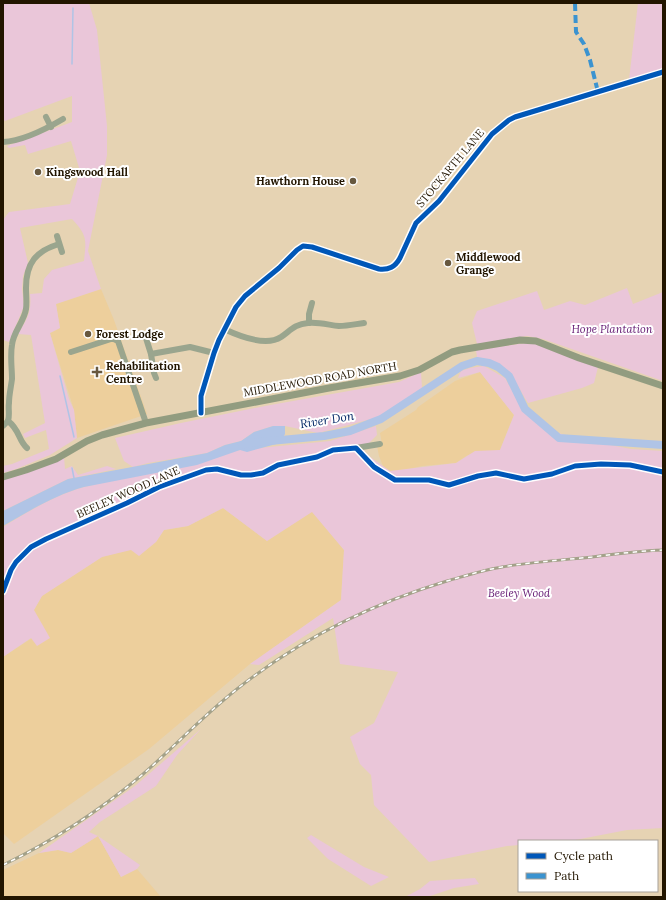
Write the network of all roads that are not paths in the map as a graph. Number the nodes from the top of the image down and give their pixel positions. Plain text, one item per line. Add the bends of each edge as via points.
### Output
1 (663, 72) edge
2 (46, 117) dead end
3 (63, 119) dead end
4 (50, 126) junction
5 (3, 142) edge
6 (57, 236) dead end
7 (59, 244) junction
8 (62, 252) dead end
9 (312, 303) dead end
10 (309, 323) junction
11 (364, 323) dead end
12 (224, 329) junction
13 (145, 335) dead end
14 (71, 352) dead end
15 (214, 353) junction
16 (151, 354) junction
17 (156, 378) dead end
18 (663, 386) edge
19 (201, 413) junction
20 (8, 421) junction
21 (146, 424) junction
22 (3, 426) edge
23 (380, 444) dead end
24 (27, 448) dead end
25 (3, 477) edge
26 (3, 591) edge

1 - 12 street, STOCKARTH LANE via 515,117 502,124 438,201 416,223 398,263 391,268 373,268 303,246 240,302
2 - 4 street
3 - 4 street
4 - 5 street
6 - 7 street
7 - 8 street
7 - 20 street via 44,250 29,266 26,279 26,309 15,333 8,362 12,378
9 - 10 street
10 - 11 street via 345,326
10 - 12 street via 295,326 280,338 267,340 244,338
12 - 15 street, STOCKARTH LANE
13 - 16 street
14 - 21 street via 111,339 118,341
15 - 16 street via 190,347
15 - 19 street, STOCKARTH LANE via 201,396
16 - 17 street
18 - 19 main road, MIDDLEWOOD ROAD NORTH via 536,341 525,340 456,351 400,376
19 - 21 main road, MIDDLEWOOD ROAD NORTH
20 - 22 street
20 - 24 street via 15,427
21 - 25 main road, MIDDLEWOOD ROAD NORTH via 87,441 56,459
23 - 26 street, BEELEY WOOD LANE via 333,450 317,457 278,465 263,473 251,475 217,469 206,470 159,487 31,547 16,562

